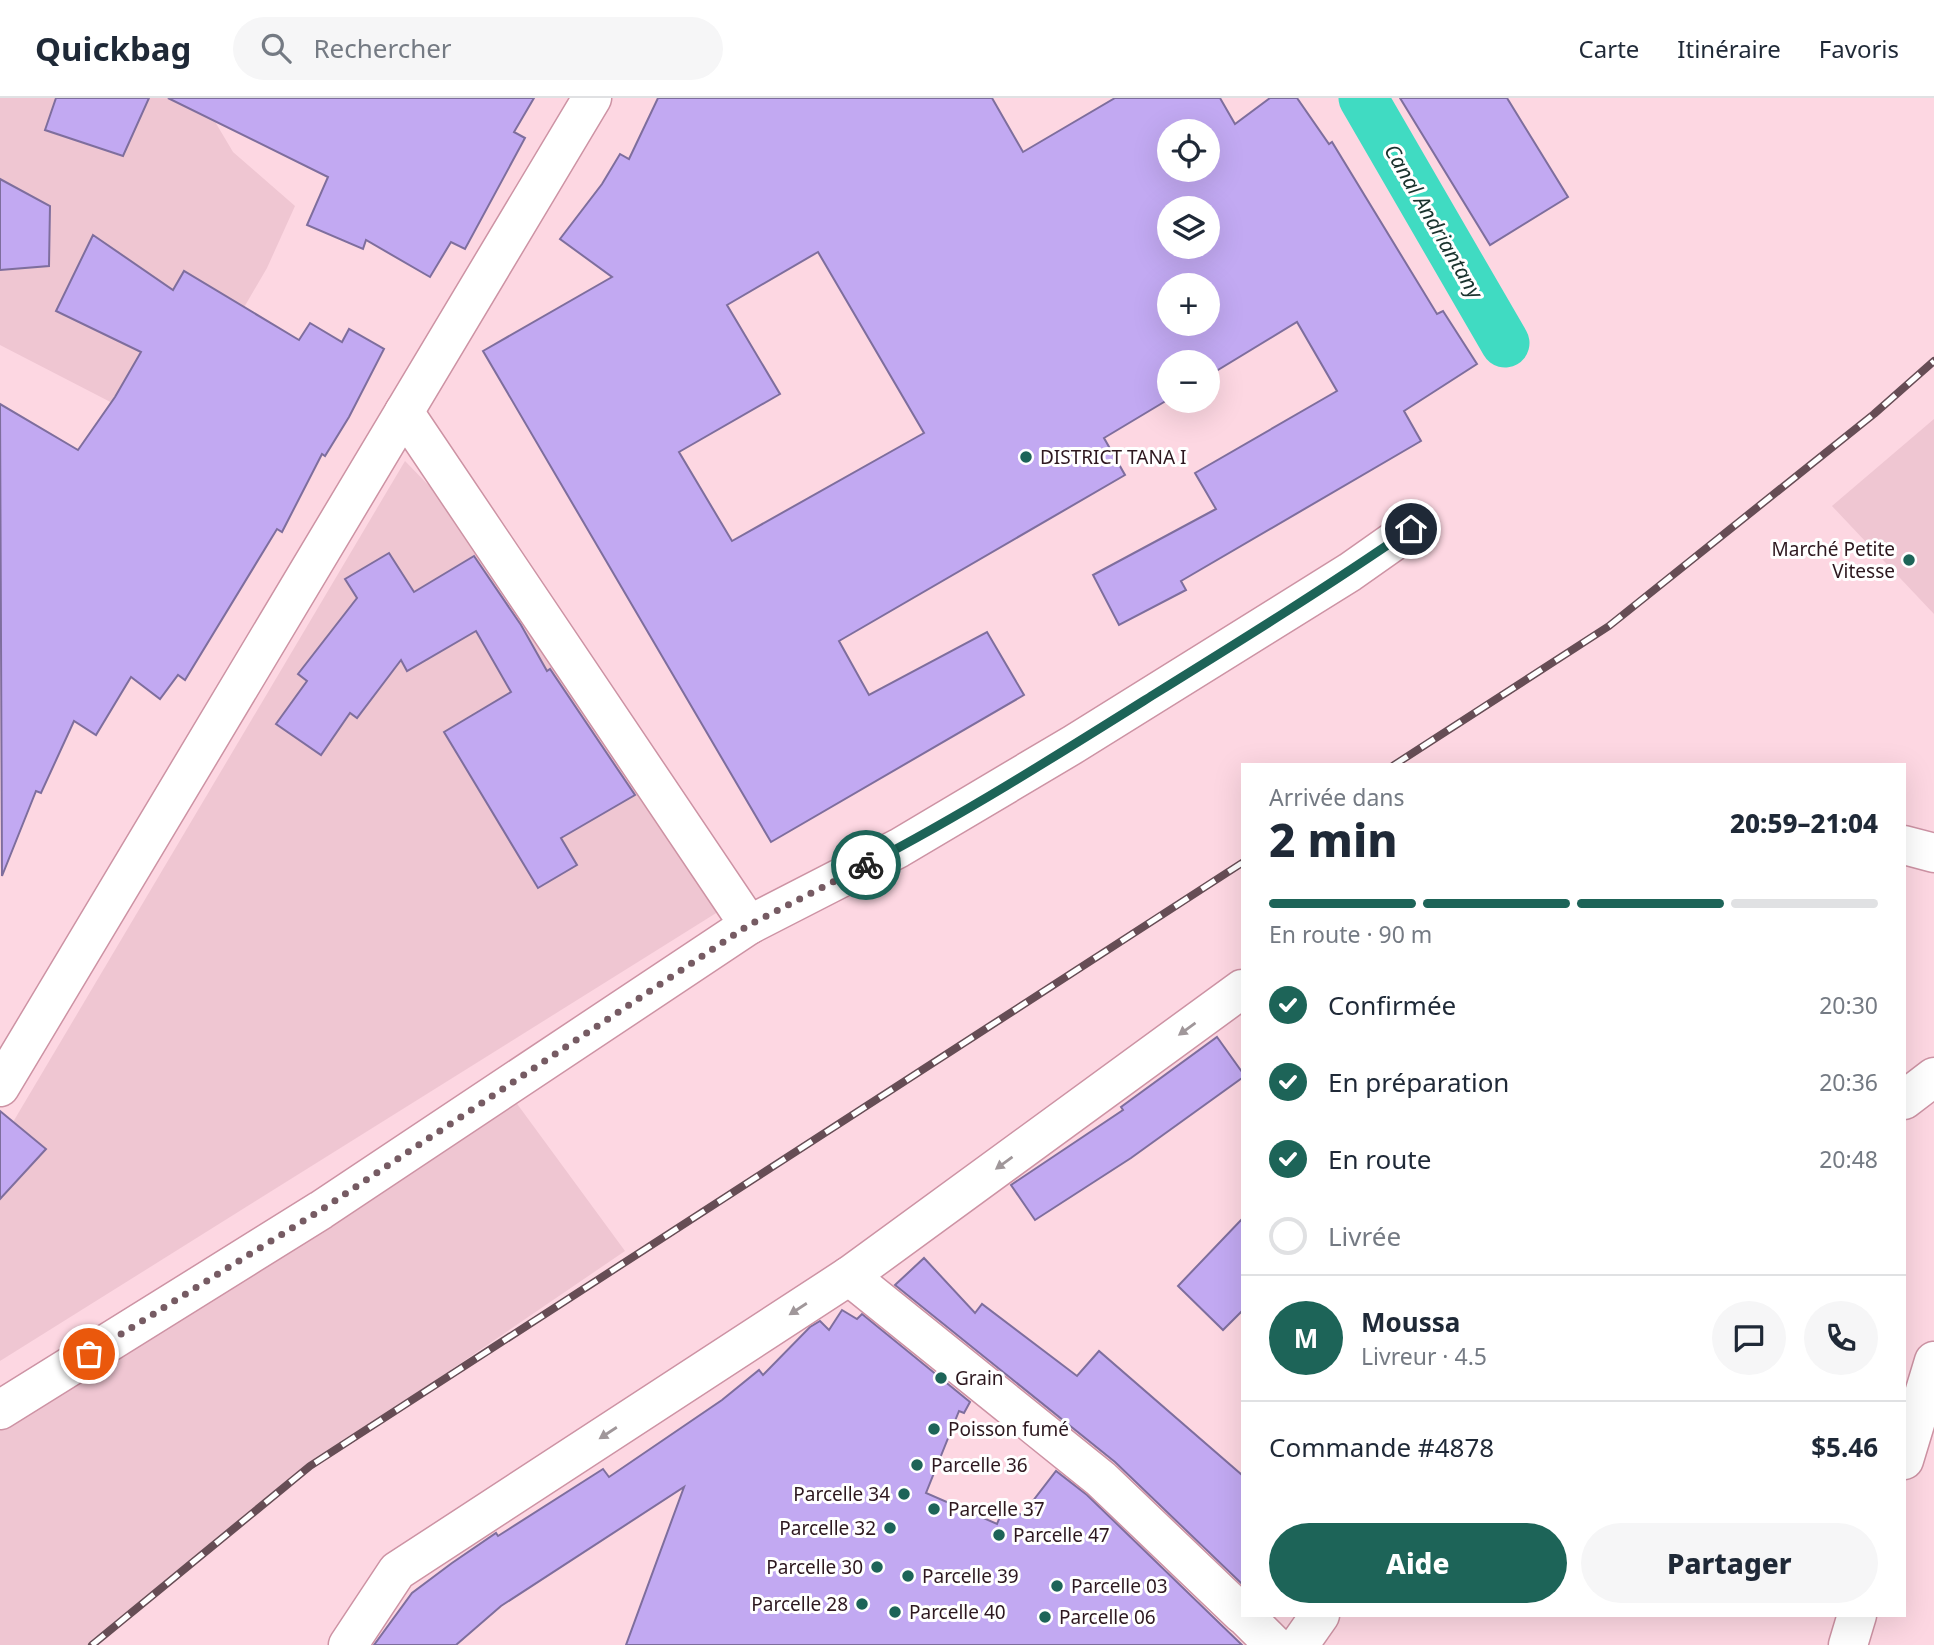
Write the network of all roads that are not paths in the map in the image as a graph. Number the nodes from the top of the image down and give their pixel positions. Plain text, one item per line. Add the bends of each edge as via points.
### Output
1 (592, 98) edge
2 (404, 412) junction
3 (1411, 529) dead end
4 (1906, 846) edge
5 (1934, 853) edge
6 (749, 925) junction
7 (1241, 990) edge
8 (1934, 1077) edge
9 (0, 1087) edge
10 (1906, 1098) edge
11 (849, 1276) junction
12 (1934, 1361) edge
13 (0, 1410) edge
14 (1906, 1453) edge
15 (1241, 1613) edge
16 (1245, 1617) edge
17 (1319, 1617) edge
18 (1856, 1617) edge
19 (348, 1645) edge
20 (1274, 1645) edge
21 (1299, 1645) edge
22 (1849, 1645) edge

1 - 2 street
2 - 6 street
2 - 9 street
3 - 6 street via 1074,744 898,848
4 - 5 street
6 - 13 street via 321,1210
7 -> 11 street
8 - 10 street
11 - 15 street via 1101,1479
11 -> 19 street via 397,1571
12 - 14 street
16 - 20 street
17 - 21 street
18 - 22 street

